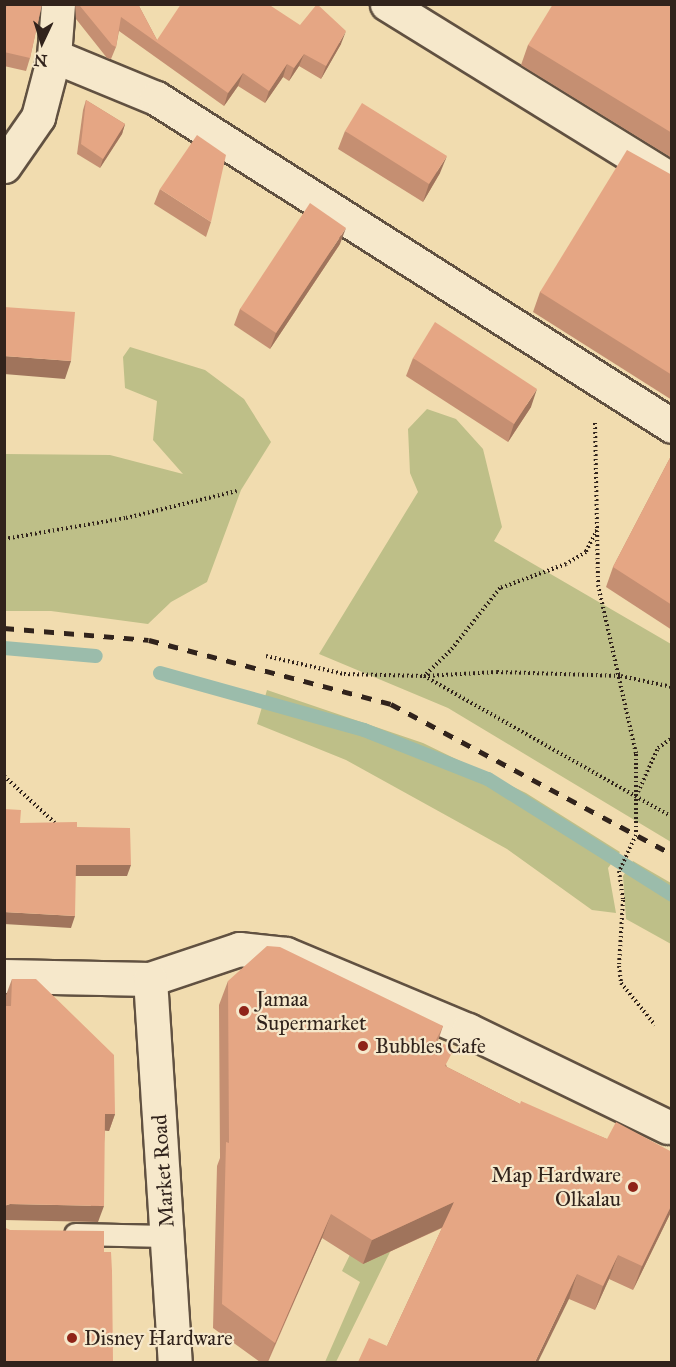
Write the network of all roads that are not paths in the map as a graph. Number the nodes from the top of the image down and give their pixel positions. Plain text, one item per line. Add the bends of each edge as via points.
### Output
1 (58, 4) edge
2 (387, 4) edge
3 (54, 56) junction
4 (4, 166) edge
5 (672, 180) edge
6 (672, 426) edge
7 (4, 976) edge
8 (150, 979) junction
9 (668, 1127) dead end
10 (51, 1234) edge
11 (167, 1236) junction
12 (175, 1362) edge

1 - 3 street
2 - 5 street
3 - 4 street via 38,117
3 - 6 street via 156,98
7 - 8 street
8 - 9 street via 239,949 286,954 468,1030
8 - 11 street, Market Road
10 - 11 lane
11 - 12 street, Market Road

